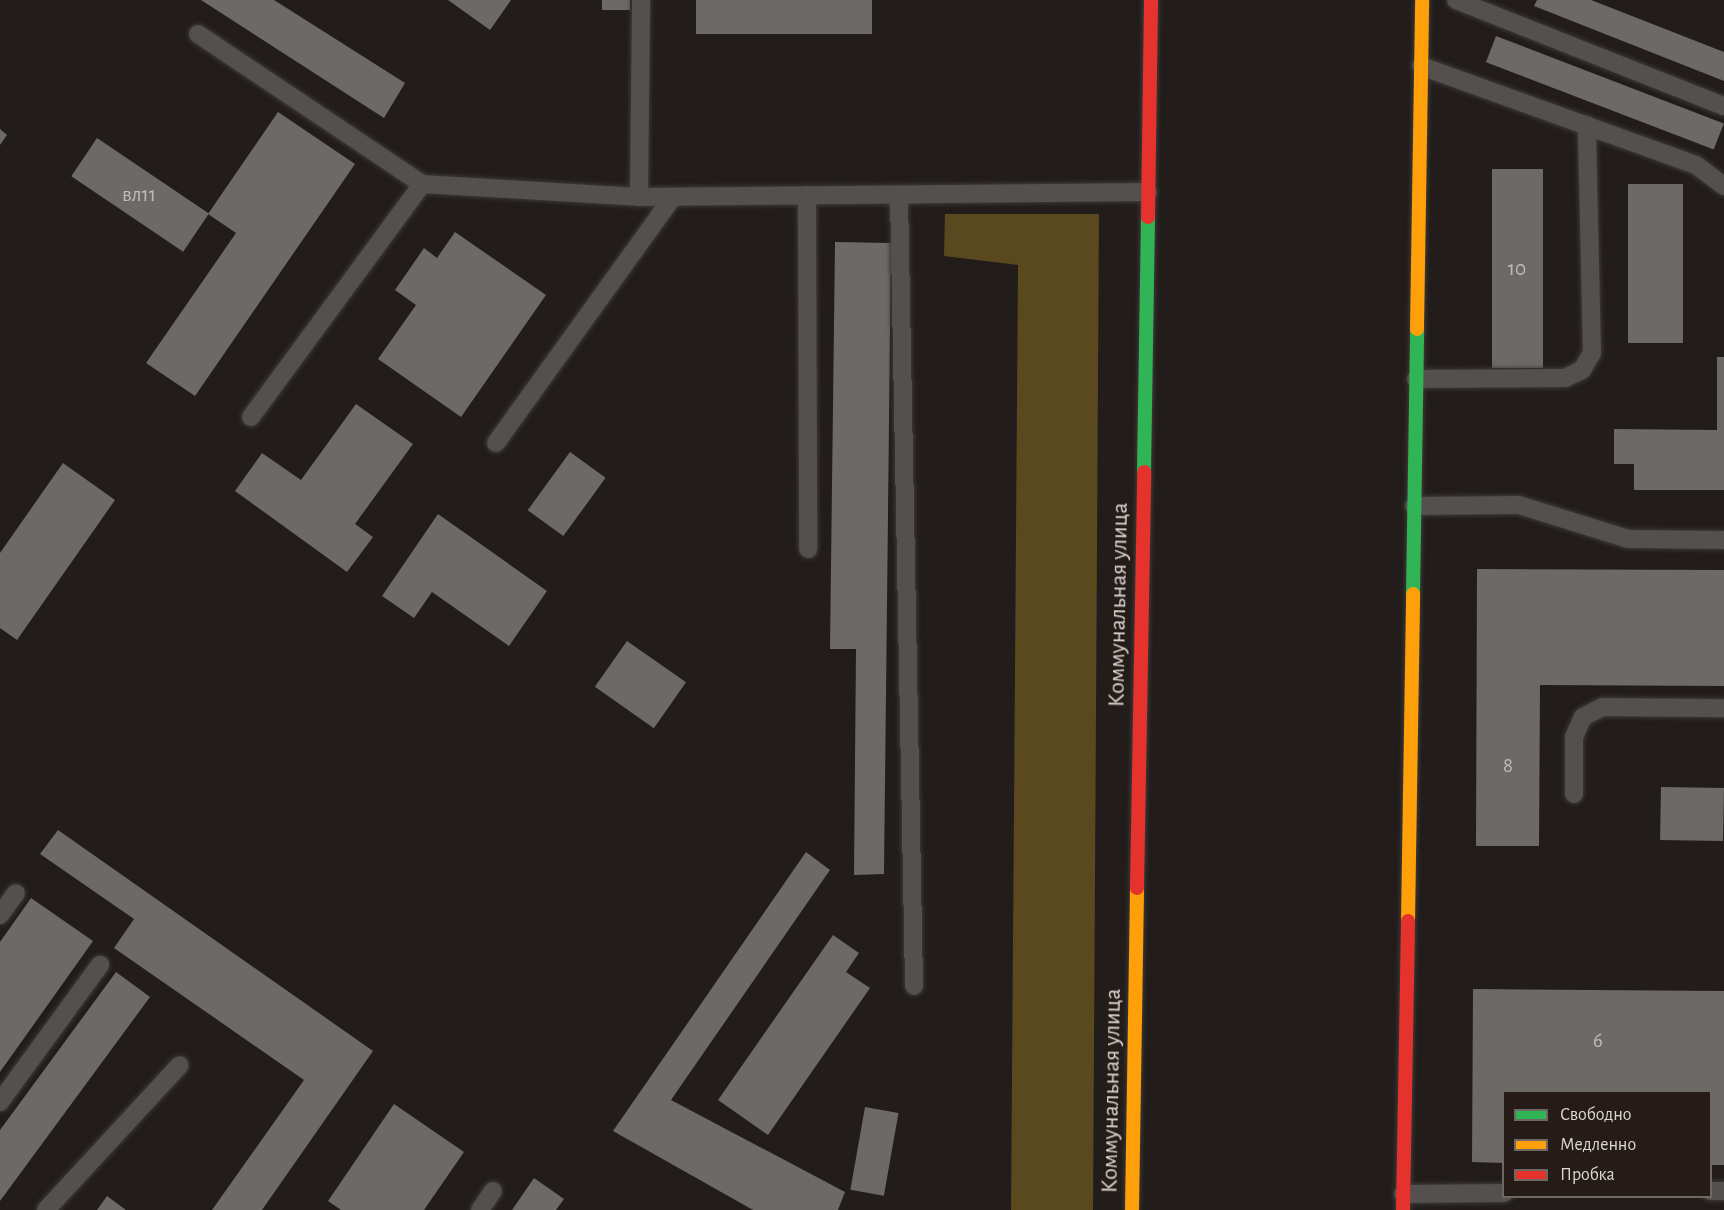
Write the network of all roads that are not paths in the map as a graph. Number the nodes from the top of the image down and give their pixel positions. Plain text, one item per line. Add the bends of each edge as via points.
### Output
1 (641, 0) edge
2 (1151, 0) edge
3 (1422, 0) edge
4 (1456, 0) edge
5 (198, 34) dead end
6 (1420, 66) junction
7 (1724, 106) edge
8 (1587, 125) junction
9 (422, 184) junction
10 (1724, 186) edge
11 (1148, 192) junction
12 (807, 195) junction
13 (899, 195) junction
14 (639, 197) junction
15 (674, 197) junction
16 (1416, 379) junction
17 (251, 417) dead end
18 (496, 443) dead end
19 (1414, 506) junction
20 (1724, 540) edge
21 (808, 549) dead end
22 (1724, 708) edge
23 (1574, 794) dead end
24 (16, 893) dead end
25 (0, 915) edge
26 (100, 964) dead end
27 (914, 986) dead end
28 (180, 1065) dead end
29 (0, 1102) edge
30 (493, 1191) dead end
31 (1502, 1193) edge
32 (1403, 1202) edge
33 (46, 1210) edge
34 (480, 1210) edge
35 (1132, 1210) edge

1 - 14 lane
2 - 11 main road, Коммунальная улица
3 - 6 main road
4 - 7 lane
5 - 9 lane
6 - 8 lane
6 - 16 main road
8 - 10 lane via 1696,165
8 - 16 lane via 1593,354 1582,370 1565,378
9 - 14 lane
9 - 17 lane
11 - 13 lane
11 - 35 main road, Коммунальная улица
12 - 13 lane
12 - 15 lane
12 - 21 lane
13 - 27 lane
14 - 15 lane
15 - 18 lane
16 - 19 main road
19 - 20 lane via 1519,505 1628,538
19 - 32 main road
22 - 23 lane via 1603,707 1583,717 1574,737
24 - 25 lane
26 - 29 lane
28 - 33 lane
30 - 34 lane
31 - 32 lane

